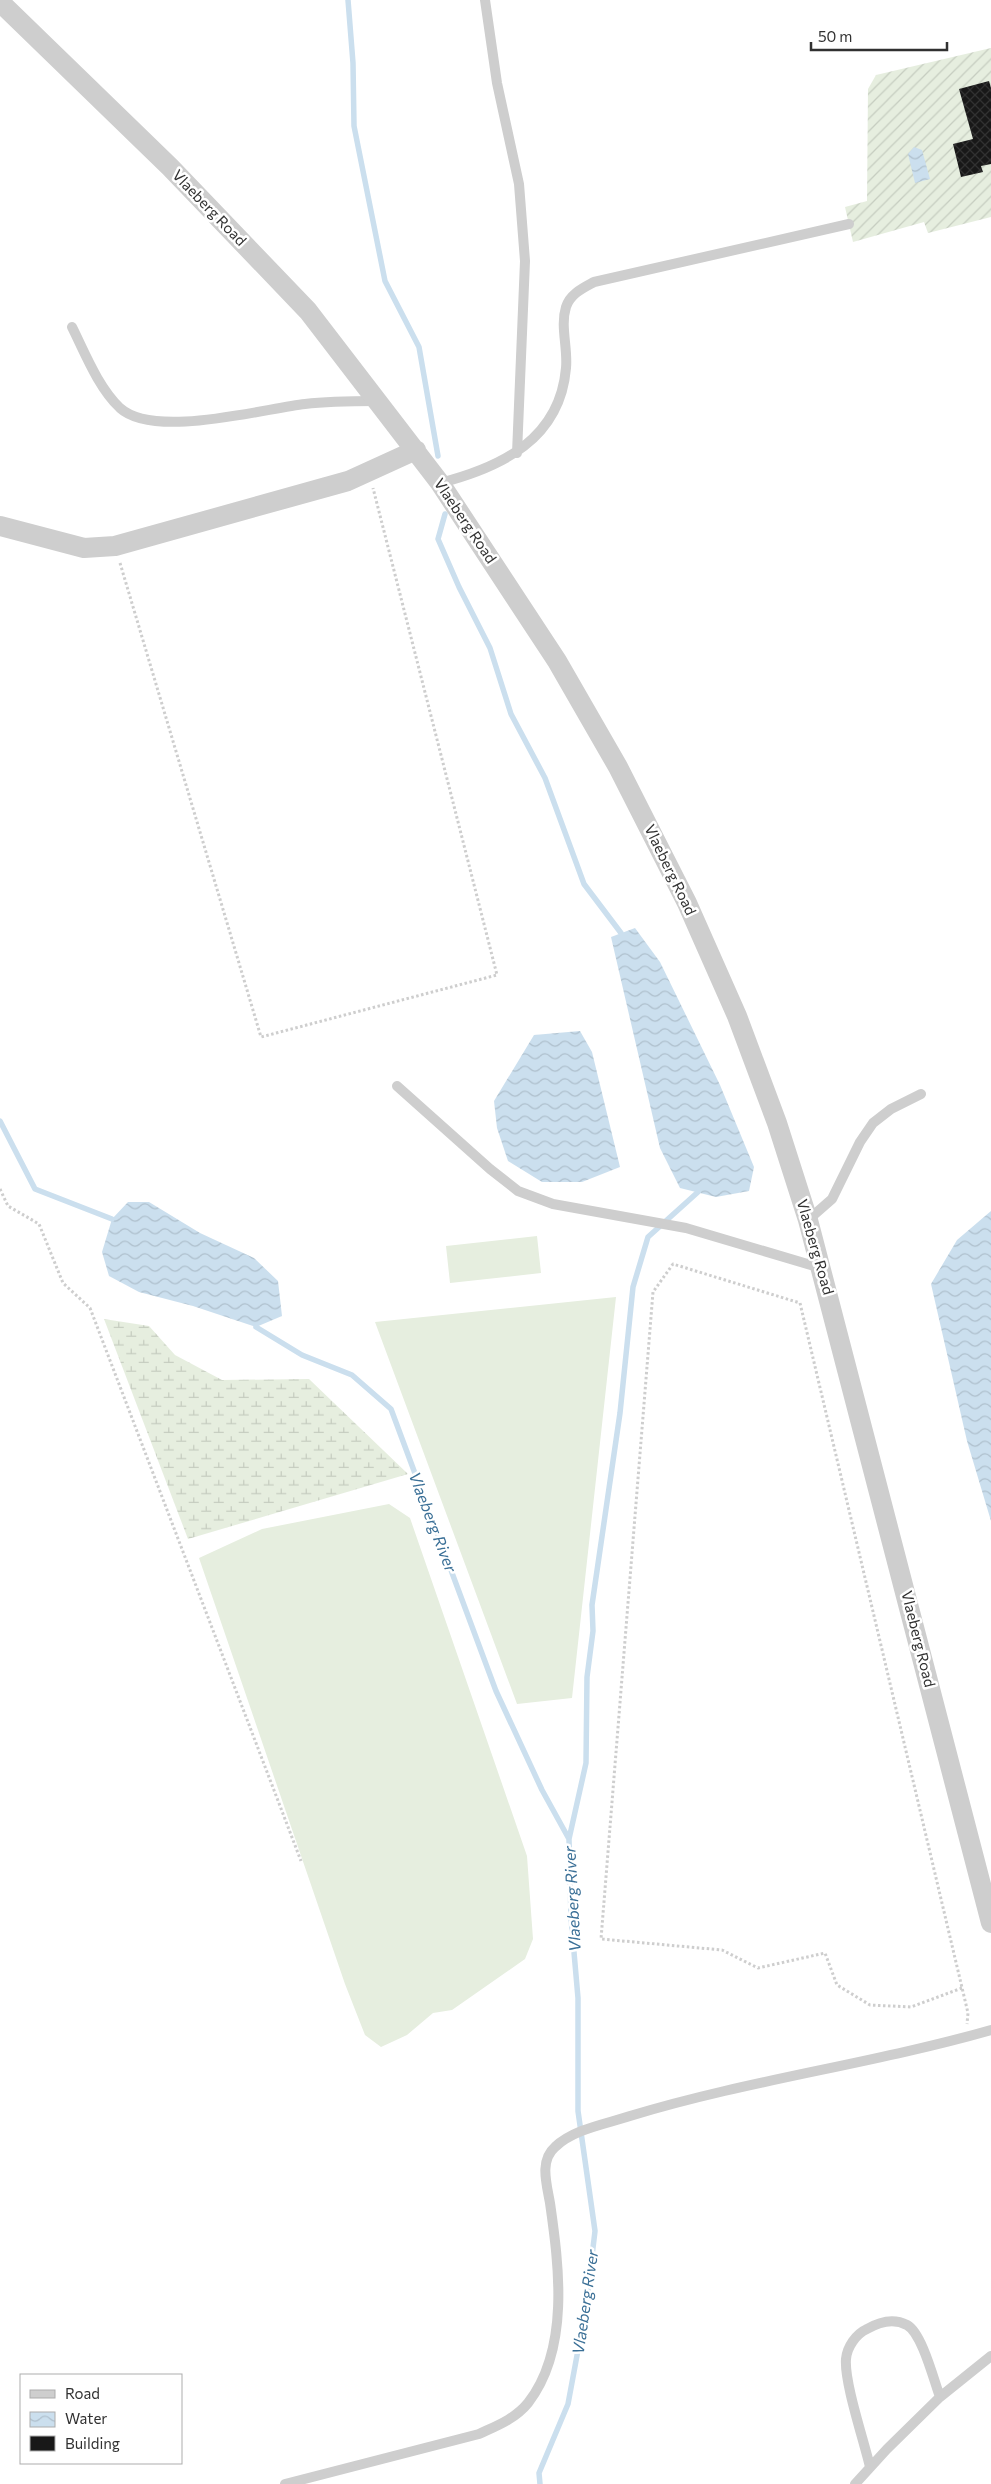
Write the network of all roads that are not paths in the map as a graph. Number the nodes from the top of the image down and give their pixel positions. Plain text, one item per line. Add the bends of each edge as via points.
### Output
1 (485, 0) edge
2 (0, 2) edge
3 (849, 224) dead end
4 (72, 327) dead end
5 (378, 401) junction
6 (416, 450) junction
7 (517, 453) junction
8 (440, 483) junction
9 (0, 526) edge
10 (397, 1086) dead end
11 (921, 1094) dead end
12 (808, 1220) junction
13 (821, 1268) junction
14 (991, 1923) edge
15 (991, 2030) edge
16 (991, 2356) edge
17 (940, 2397) junction
18 (870, 2467) junction
19 (285, 2484) edge
20 (855, 2484) edge

1 - 7 lane via 497,83 519,184 525,261
2 - 5 street, Vlaeberg Road via 170,167 308,311
3 - 7 lane via 594,282 576,292 566,305 565,380 556,405 540,431
4 - 5 lane via 108,394 122,409 143,420 168,422 344,400
5 - 6 street, Vlaeberg Road
6 - 8 street, Vlaeberg Road
6 - 9 street via 348,481 115,546 84,548
7 - 8 lane via 473,475
8 - 12 street, Vlaeberg Road via 557,661 618,767 687,903 737,1016 777,1123
10 - 13 lane via 518,1191 553,1204 686,1228
11 - 12 lane via 891,1109 873,1123 832,1199
12 - 13 street, Vlaeberg Road
13 - 14 street, Vlaeberg Road
15 - 19 lane via 663,2106 567,2138 553,2148 546,2162 557,2259 553,2348 543,2379 527,2404 507,2421 478,2434
16 - 17 lane
17 - 18 lane
17 - 18 lane via 925,2356 908,2325 893,2321 878,2323 861,2331 850,2346 846,2359 848,2380
18 - 20 lane

